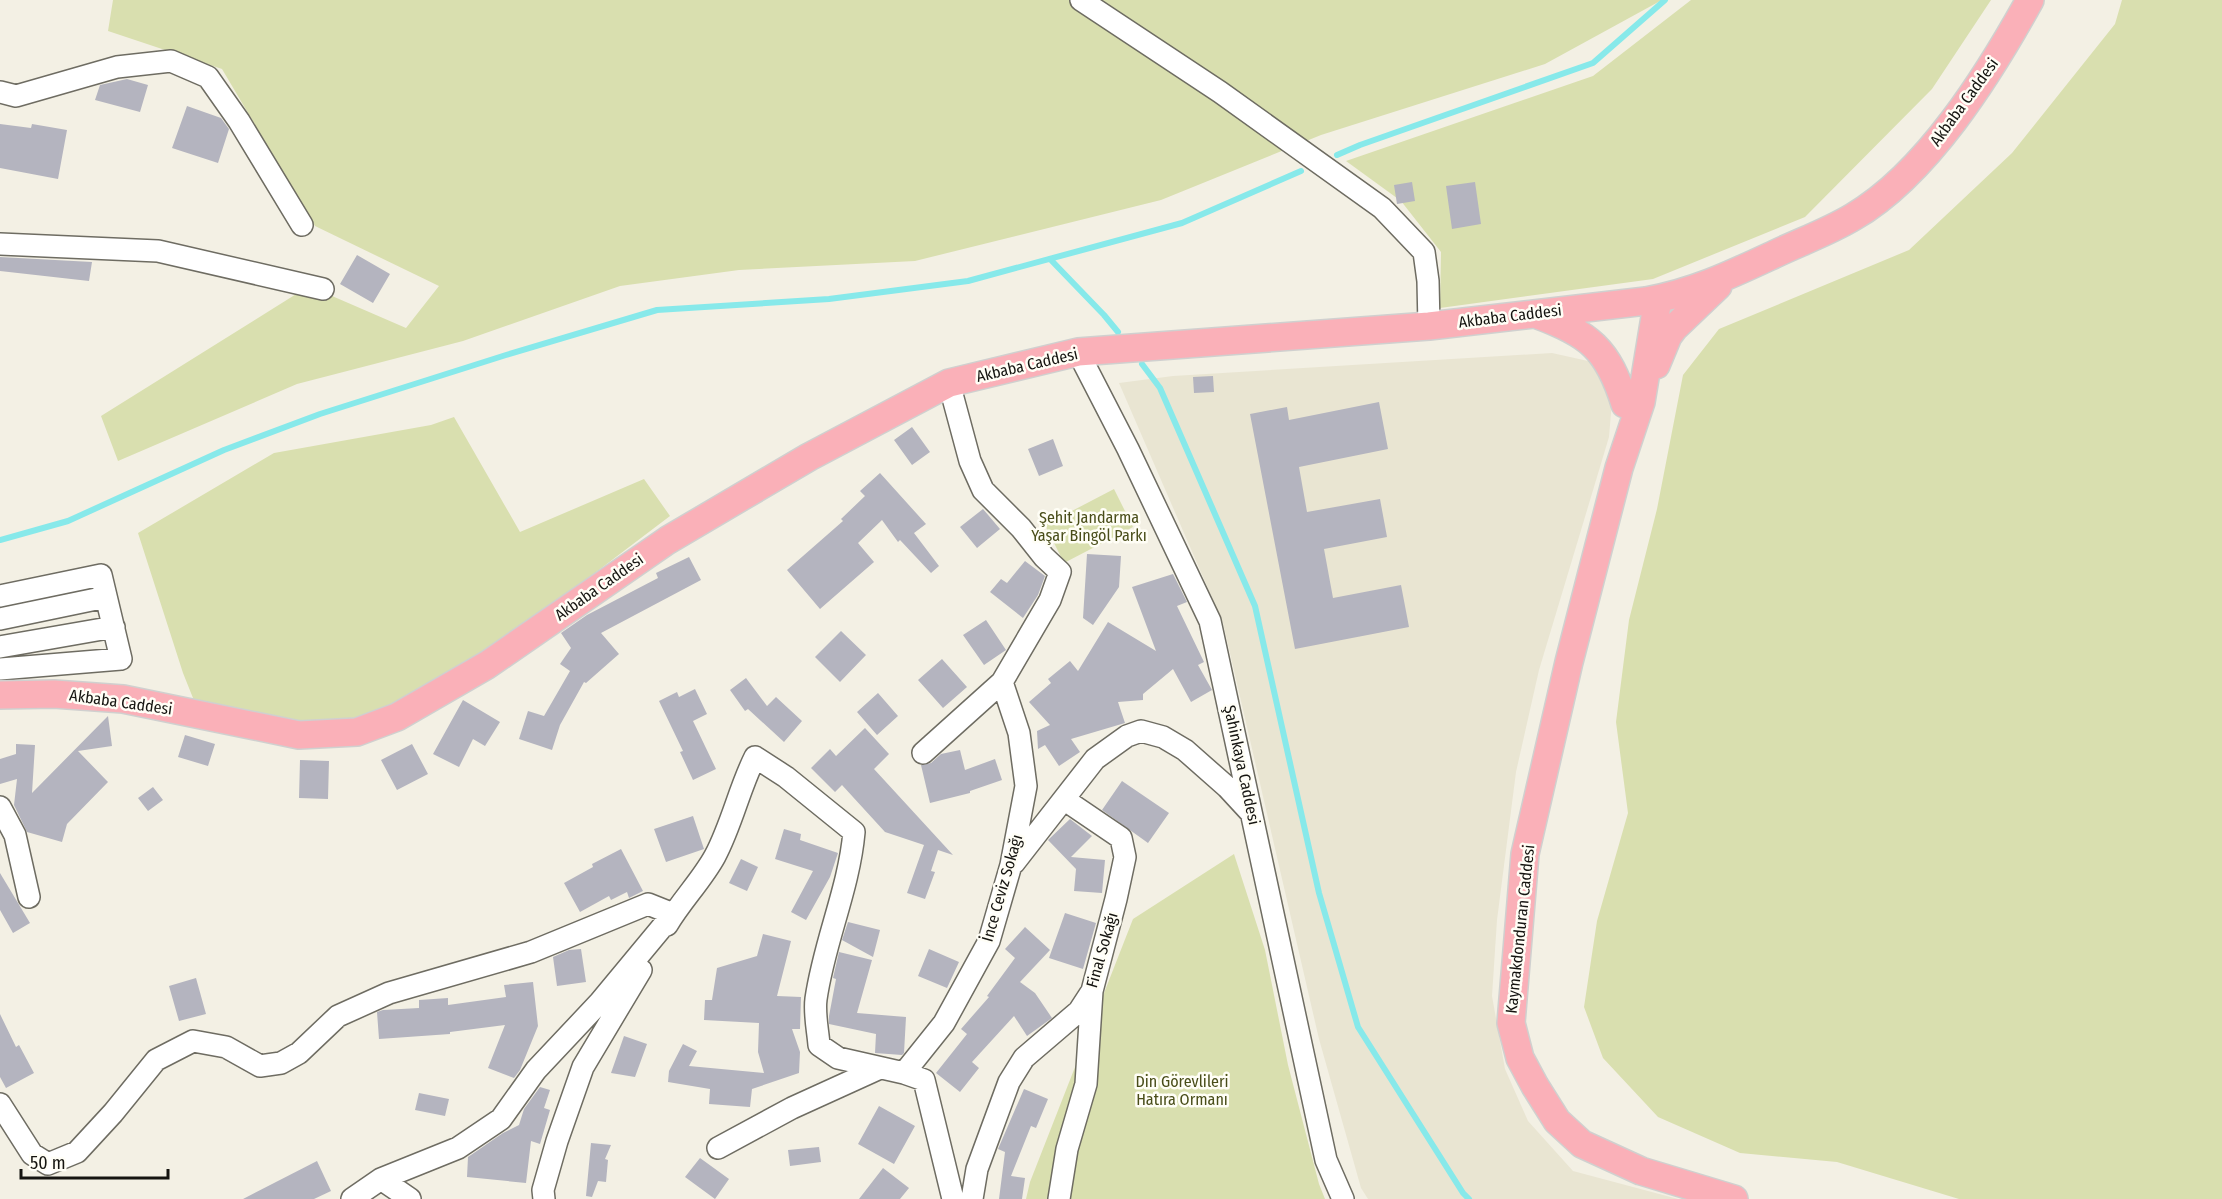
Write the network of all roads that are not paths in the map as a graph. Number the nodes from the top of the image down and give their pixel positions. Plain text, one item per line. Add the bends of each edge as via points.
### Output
1 (1081, 0) edge
2 (2030, 0) edge
3 (0, 92) edge
4 (302, 225) dead end
5 (0, 244) edge
6 (1728, 276) junction
7 (322, 289) dead end
8 (1646, 300) junction
9 (1534, 314) junction
10 (1429, 326) junction
11 (1078, 352) junction
12 (949, 383) junction
13 (1633, 403) junction
14 (0, 596) edge
15 (106, 597) junction
16 (0, 619) edge
17 (114, 627) junction
18 (0, 647) edge
19 (0, 669) edge
20 (1002, 682) junction
21 (0, 695) edge
22 (923, 753) dead end
23 (1065, 800) junction
24 (0, 807) edge
25 (1252, 815) junction
26 (1011, 865) junction
27 (29, 897) dead end
28 (673, 914) junction
29 (1092, 991) junction
30 (880, 1068) junction
31 (904, 1073) junction
32 (0, 1104) edge
33 (718, 1148) dead end
34 (381, 1179) junction
35 (351, 1199) edge
36 (410, 1199) edge
37 (544, 1199) edge
38 (953, 1199) edge
39 (972, 1199) edge
40 (1059, 1199) edge
41 (1343, 1199) edge
42 (1734, 1199) edge

1 - 10 street via 1220,92 1382,208 1424,252
2 - 6 main road, Akbaba Caddesi via 1949,128 1901,181 1854,217
3 - 4 street via 16,96 117,67 171,61 208,77
5 - 7 street via 159,251
6 - 8 main road, Akbaba Caddesi via 1680,295
6 - 13 main road via 1668,336
8 - 9 main road, Akbaba Caddesi
8 - 13 main road
9 - 10 main road, Akbaba Caddesi
9 - 13 main road via 1578,334 1599,350
10 - 11 main road, Akbaba Caddesi
11 - 12 main road, Akbaba Caddesi
11 - 25 street, Şahinkaya Caddesi via 1210,621
12 - 20 street via 970,461 983,490 1060,572 1050,600
12 - 21 main road, Akbaba Caddesi via 809,457 668,540 487,665 397,717 357,732 299,735 123,699
13 - 42 main road, Kaymakdonduran Caddesi via 1526,854 1511,1023 1520,1058 1535,1086 1557,1121 1582,1144 1641,1171
14 - 15 street via 101,574
15 - 16 street
15 - 17 street
17 - 18 street
17 - 19 street via 121,658
20 - 22 street
20 - 26 street, İnce Ceviz Sokağı via 1019,733 1026,786
23 - 25 street via 1095,759 1127,736 1141,731 1163,737 1185,750
23 - 26 street
23 - 29 street, Final Sokağı via 1121,838 1125,857
24 - 27 street via 15,835
25 - 41 street, Şahinkaya Caddesi via 1326,1160
26 - 31 street, İnce Ceviz Sokağı via 989,941 944,1023
28 - 30 street via 714,858 755,757 786,777 854,832 852,856 816,1001 819,1045 838,1058
28 - 32 street via 648,904 531,952 389,993 338,1016 299,1053 280,1063 260,1066 226,1047 193,1041 156,1060 77,1152 48,1164 32,1154
28 - 34 street via 635,962 536,1070 501,1119 458,1148
28 - 37 street via 584,1067 557,1141
29 - 39 street, Final Sokağı via 1079,1011 1024,1058 1009,1082 977,1169
29 - 40 street via 1086,1084 1067,1149
30 - 31 street
30 - 33 street via 792,1108
31 - 38 street via 924,1080
34 - 35 street
34 - 36 street

